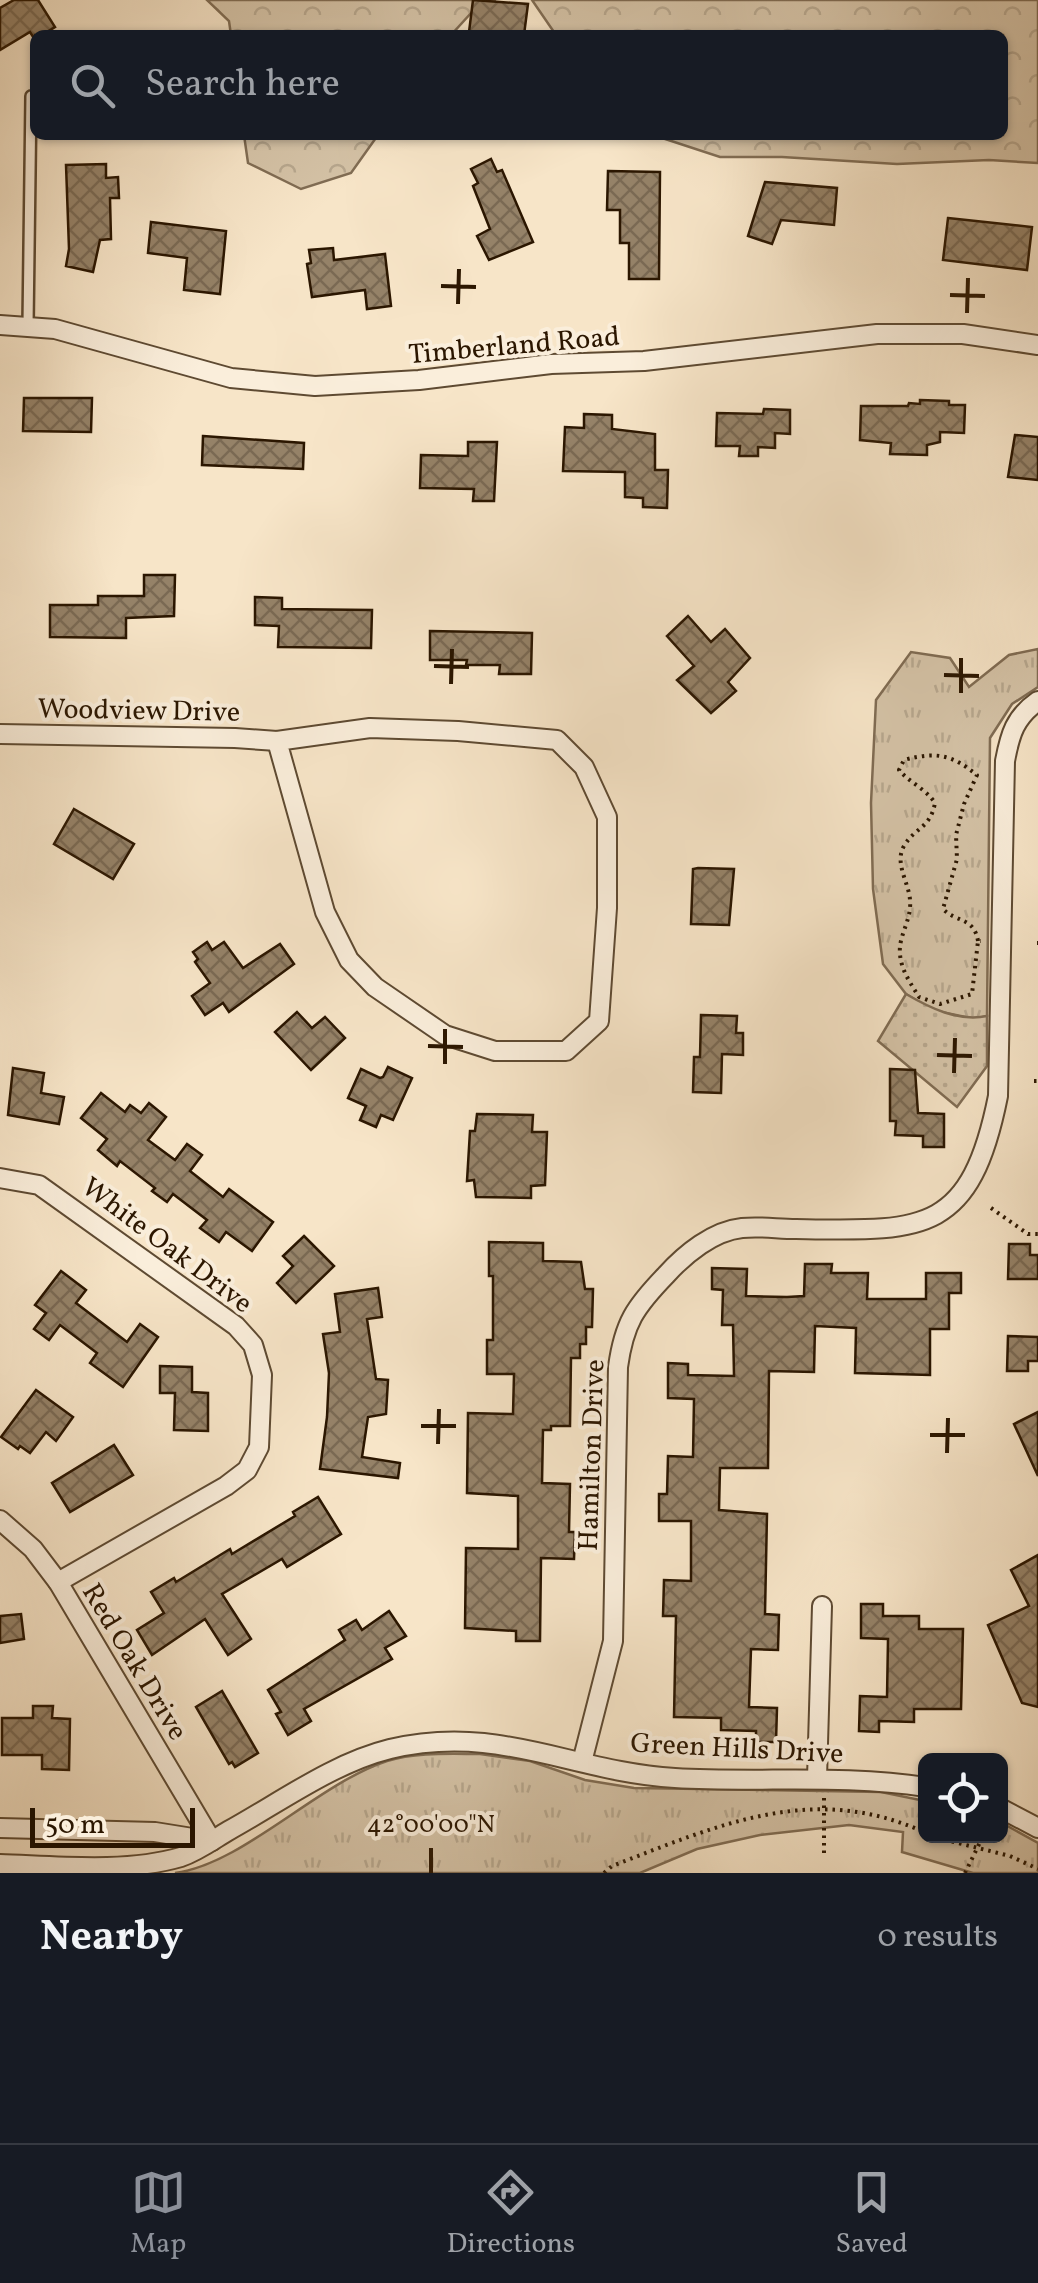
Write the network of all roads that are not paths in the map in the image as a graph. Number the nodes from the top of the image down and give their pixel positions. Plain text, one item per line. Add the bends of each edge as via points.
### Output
1 (30, 140) edge
2 (0, 325) edge
3 (28, 326) junction
4 (1038, 346) edge
5 (1038, 700) edge
6 (0, 734) edge
7 (277, 742) junction
8 (0, 1178) edge
9 (0, 1520) edge
10 (58, 1582) junction
11 (822, 1606) dead end
12 (582, 1762) junction
13 (820, 1778) junction
14 (918, 1786) edge
15 (1008, 1812) edge
16 (0, 1828) edge
17 (1038, 1828) edge
18 (212, 1841) junction
19 (0, 1864) edge

1 - 3 lane
2 - 3 street, Timberland Road
3 - 4 street, Timberland Road via 230,378 315,386 644,361 877,334 963,334
5 - 12 street, Hamilton Drive via 1011,732 1006,761 998,1096 978,1169 961,1196 912,1226 885,1231 740,1228 712,1238 684,1256 640,1302 623,1332 614,1641
6 - 7 street, Woodview Drive
7 - 7 street, Woodview Drive via 326,912 349,960 375,988 445,1035 495,1051 566,1052 599,1020 607,817 584,767 557,740 370,728
8 - 10 street, White Oak Drive via 38,1185 236,1326 252,1345 262,1375 259,1447 248,1470
9 - 10 street, Red Oak Drive
10 - 18 street, Red Oak Drive
11 - 13 street
12 - 13 street, Green Hills Drive via 675,1778
12 - 18 street, Green Hills Drive via 476,1740 388,1750 343,1767
13 - 14 street, Green Hills Drive
15 - 17 street
16 - 18 street via 154,1832
18 - 19 street, Green Hills Drive via 153,1864

